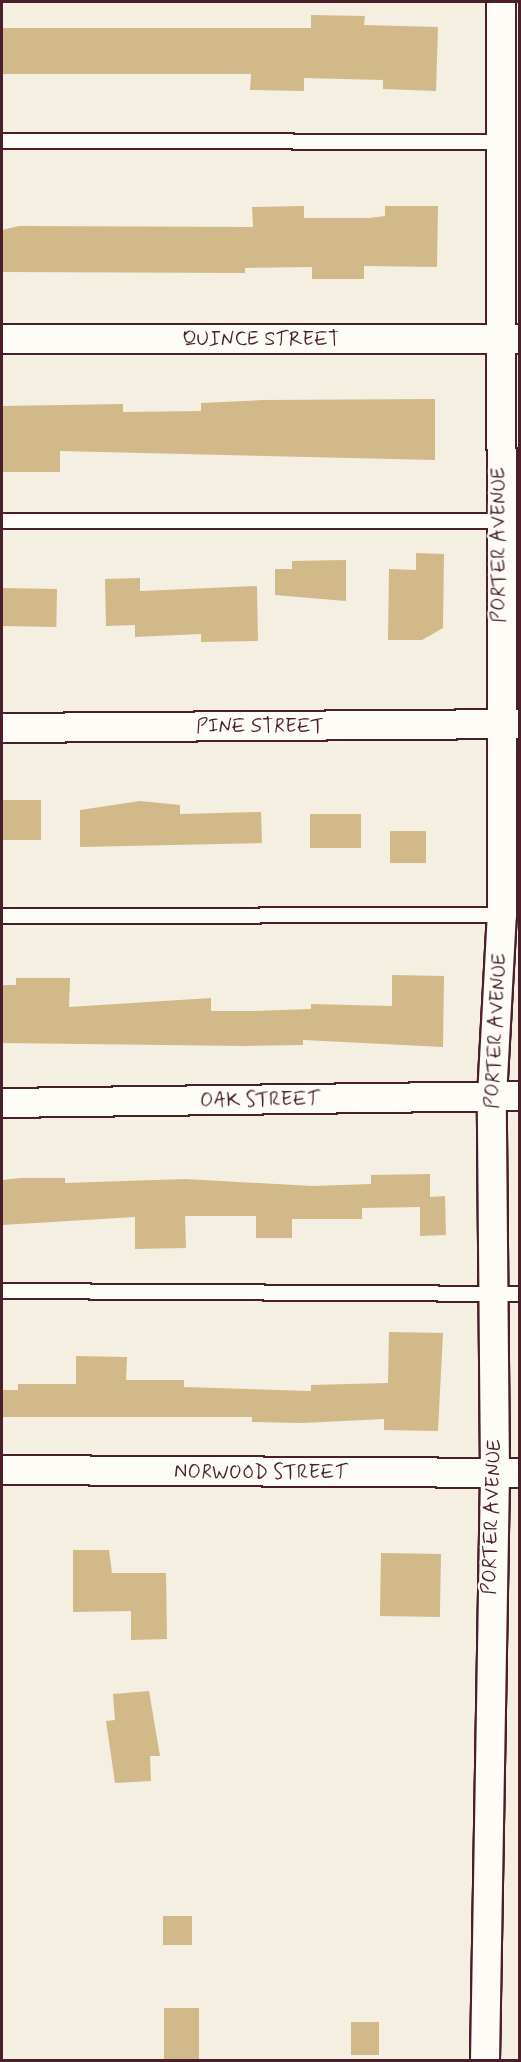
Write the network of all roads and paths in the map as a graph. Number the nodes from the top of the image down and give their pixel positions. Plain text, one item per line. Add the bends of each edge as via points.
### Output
1 (501, 2) edge
2 (2, 141) edge
3 (500, 142) junction
4 (2, 339) edge
5 (509, 339) edge
6 (2, 521) edge
7 (500, 521) junction
8 (509, 724) edge
9 (2, 728) edge
10 (502, 915) junction
11 (2, 916) edge
12 (506, 1097) edge
13 (2, 1103) edge
14 (2, 1291) edge
15 (507, 1294) edge
16 (2, 1470) edge
17 (507, 1473) edge
18 (485, 2061) edge

1 - 3 street, PORTER AVENUE
2 - 3 lane
3 - 5 street, PORTER AVENUE
4 - 5 street, QUINCE STREET
5 - 7 street, PORTER AVENUE
6 - 7 lane
7 - 8 street, PORTER AVENUE
8 - 9 street, PINE STREET
8 - 10 street, PORTER AVENUE
10 - 11 lane
10 - 12 street, PORTER AVENUE
12 - 13 street, OAK STREET
12 - 15 street, PORTER AVENUE
14 - 15 lane
15 - 17 street, PORTER AVENUE
16 - 17 street, NORWOOD STREET
17 - 18 street, PORTER AVENUE

